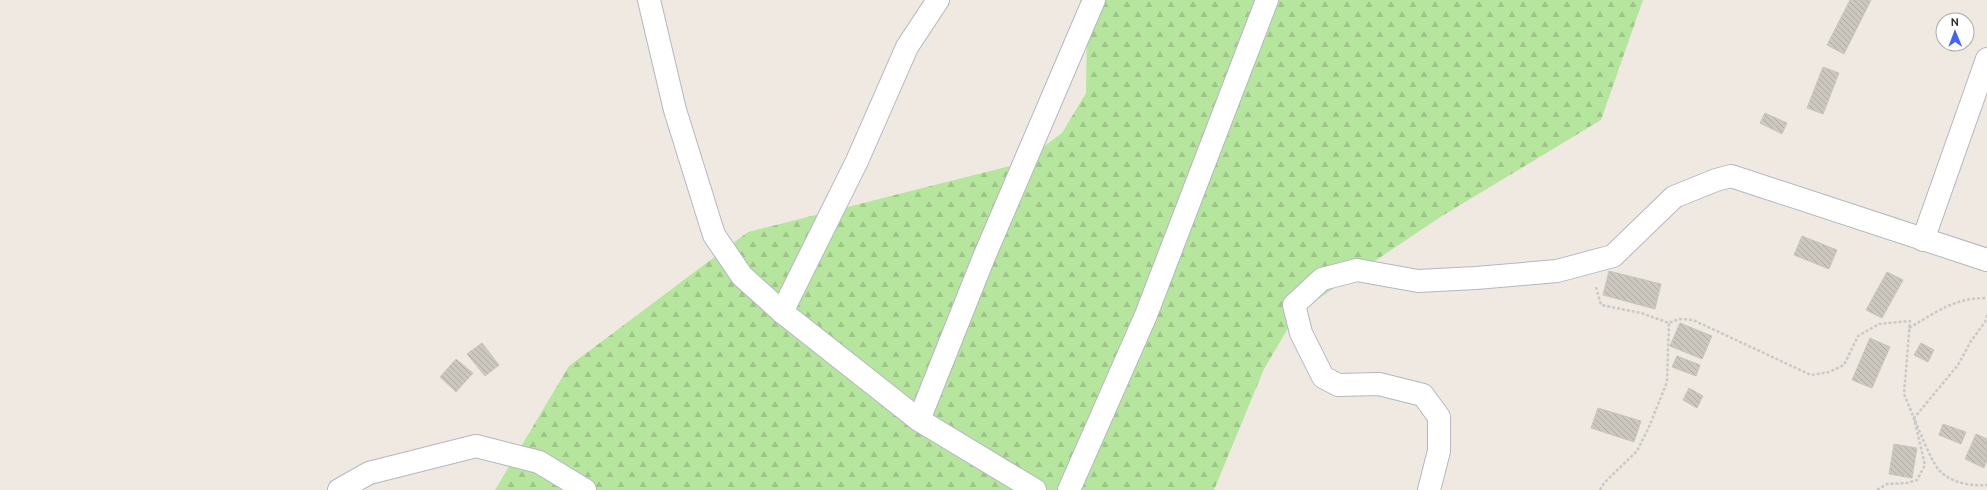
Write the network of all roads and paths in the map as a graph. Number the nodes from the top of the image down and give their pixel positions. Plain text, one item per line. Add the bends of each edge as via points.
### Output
1 (649, 0) edge
2 (938, 0) edge
3 (1094, 0) edge
4 (1267, 0) edge
5 (1987, 59) edge
6 (1923, 240) junction
7 (1987, 260) edge
8 (1596, 261) junction
9 (1987, 298) edge
10 (782, 312) junction
11 (1987, 315) edge
12 (1669, 323) junction
13 (1909, 329) junction
14 (1914, 418) junction
15 (919, 420) junction
16 (1987, 485) edge
17 (339, 490) edge
18 (585, 490) edge
19 (1035, 490) edge
20 (1069, 490) edge
21 (1429, 490) edge
22 (1600, 490) edge
23 (1877, 490) edge

1 - 10 street via 675,110 714,235 742,276
2 - 10 street via 907,47 857,161
3 - 15 street via 984,258
4 - 20 street via 1146,315
5 - 6 street
6 - 7 street
6 - 8 street via 1731,176 1674,197 1613,256
8 - 12 path via 1596,290 1601,305 1641,313
8 - 21 street via 1557,271 1418,281 1357,270 1322,279 1294,305 1301,333 1323,377 1338,385 1379,384 1423,395 1438,417 1439,451
9 - 13 path via 1953,302
10 - 15 street
11 - 14 path via 1958,365
12 - 13 path via 1679,319 1693,320 1811,375 1829,372 1844,365 1858,336 1879,324 1910,321
12 - 22 path via 1667,382 1649,427 1637,451
13 - 14 path via 1904,394
14 - 16 path via 1938,468 1955,481 1973,486
14 - 23 path via 1925,465 1917,480 1887,484
15 - 19 street
17 - 18 street via 369,473 476,446 540,462

